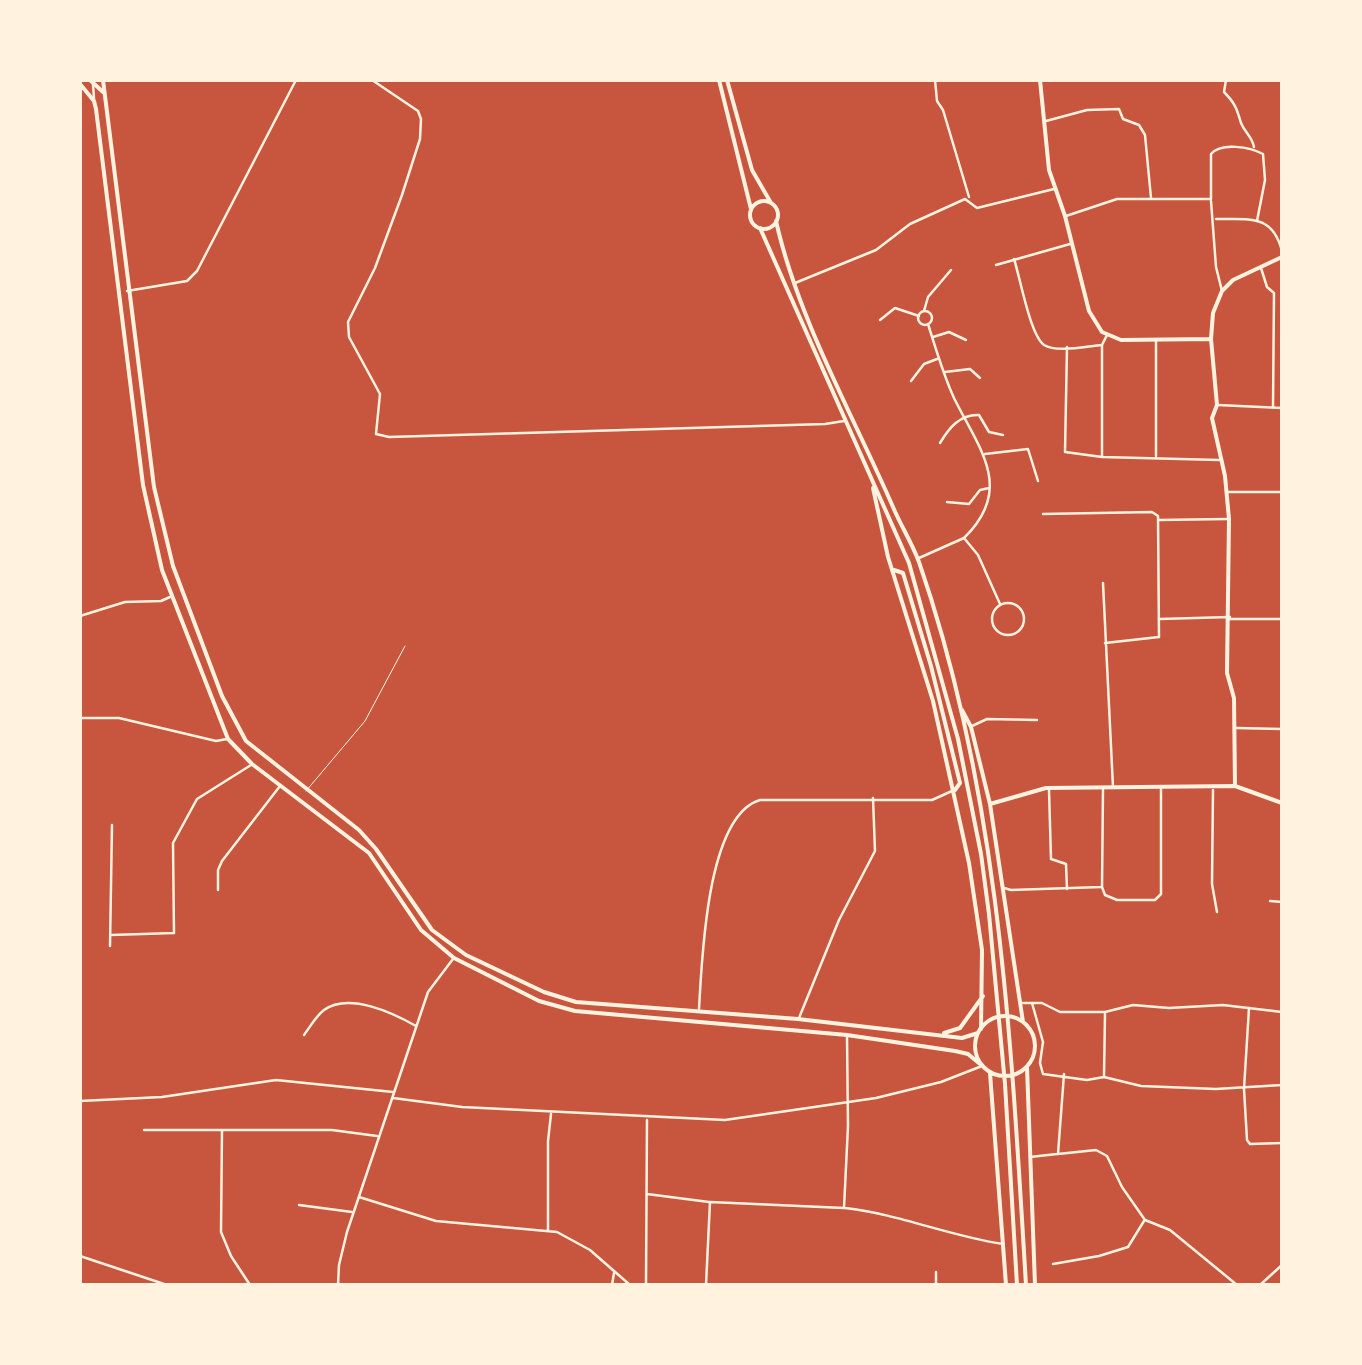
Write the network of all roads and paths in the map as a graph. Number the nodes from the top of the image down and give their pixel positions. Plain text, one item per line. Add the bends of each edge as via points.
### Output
1 (102, 80) edge
2 (296, 80) edge
3 (372, 80) edge
4 (719, 80) edge
5 (728, 80) edge
6 (935, 80) edge
7 (1040, 80) edge
8 (1226, 80) edge
9 (92, 81) edge
10 (80, 84) edge
11 (102, 92) junction
12 (94, 101) junction
13 (1046, 121) junction
14 (1254, 150) junction
15 (1054, 189) junction
16 (1151, 198) junction
17 (1211, 199) junction
18 (970, 201) junction
19 (771, 203) junction
20 (751, 209) junction
21 (1064, 216) junction
22 (1214, 219) junction
23 (776, 221) junction
24 (1257, 221) junction
25 (760, 228) junction
26 (1072, 244) junction
27 (1282, 254) edge
28 (1014, 260) junction
29 (996, 265) dead end
30 (1260, 266) junction
31 (951, 270) dead end
32 (794, 284) junction
33 (128, 291) junction
34 (1222, 291) junction
35 (924, 312) junction
36 (919, 316) junction
37 (880, 320) dead end
38 (928, 324) junction
39 (1107, 336) junction
40 (932, 337) junction
41 (1211, 339) junction
42 (966, 340) dead end
43 (1156, 341) junction
44 (1102, 346) junction
45 (1067, 347) junction
46 (939, 359) junction
47 (944, 372) junction
48 (980, 378) dead end
49 (911, 381) dead end
50 (1217, 404) junction
51 (1273, 407) junction
52 (1282, 408) edge
53 (964, 416) junction
54 (846, 420) junction
55 (1003, 435) dead end
56 (940, 443) dead end
57 (984, 454) junction
58 (1102, 457) junction
59 (1156, 457) junction
60 (1220, 460) junction
61 (872, 480) junction
62 (1038, 481) dead end
63 (990, 488) junction
64 (1227, 492) junction
65 (1282, 492) edge
66 (946, 502) dead end
67 (1042, 514) dead end
68 (1230, 518) junction
69 (1158, 520) junction
70 (964, 538) junction
71 (918, 559) junction
72 (1102, 584) dead end
73 (172, 596) junction
74 (1000, 604) junction
75 (80, 616) edge
76 (1230, 618) junction
77 (1158, 619) junction
78 (1282, 619) edge
79 (1105, 644) junction
80 (405, 646) dead end
81 (957, 702) junction
82 (80, 718) edge
83 (1036, 720) dead end
84 (971, 726) junction
85 (1235, 728) junction
86 (1282, 729) edge
87 (228, 739) junction
88 (252, 764) junction
89 (280, 785) junction
90 (1236, 786) junction
91 (1214, 787) junction
92 (1049, 788) junction
93 (1103, 788) junction
94 (1113, 788) junction
95 (1162, 788) junction
96 (954, 790) junction
97 (306, 791) junction
98 (873, 798) junction
99 (1282, 802) edge
100 (990, 804) junction
101 (112, 825) dead end
102 (1003, 887) junction
103 (1102, 887) junction
104 (218, 890) dead end
105 (1067, 890) junction
106 (1270, 901) dead end
107 (1282, 902) edge
108 (1217, 912) dead end
109 (111, 935) junction
110 (110, 946) dead end
111 (454, 958) junction
112 (984, 995) junction
113 (1032, 1003) junction
114 (1019, 1004) junction
115 (1248, 1008) junction
116 (1105, 1012) junction
117 (1282, 1012) edge
118 (699, 1013) junction
119 (798, 1020) junction
120 (1023, 1022) junction
121 (417, 1027) junction
122 (979, 1031) junction
123 (304, 1035) dead end
124 (847, 1035) junction
125 (940, 1035) junction
126 (981, 1064) junction
127 (1028, 1066) junction
128 (990, 1073) junction
129 (1064, 1074) junction
130 (1104, 1077) junction
131 (1282, 1085) edge
132 (1244, 1089) junction
133 (394, 1095) junction
134 (80, 1101) edge
135 (848, 1102) junction
136 (552, 1112) junction
137 (648, 1118) junction
138 (144, 1130) dead end
139 (222, 1130) junction
140 (378, 1136) junction
141 (1282, 1143) edge
142 (1058, 1154) junction
143 (1029, 1157) junction
144 (646, 1194) junction
145 (359, 1197) junction
146 (710, 1202) junction
147 (299, 1205) dead end
148 (844, 1208) junction
149 (354, 1212) junction
150 (1145, 1220) junction
151 (548, 1230) junction
152 (1003, 1244) junction
153 (80, 1256) edge
154 (1053, 1264) dead end
155 (1282, 1265) edge
156 (615, 1272) junction
157 (936, 1272) dead end
158 (167, 1285) edge
159 (248, 1285) edge
160 (338, 1285) edge
161 (612, 1285) edge
162 (630, 1285) edge
163 (646, 1285) edge
164 (706, 1285) edge
165 (936, 1285) edge
166 (1006, 1285) edge
167 (1017, 1285) edge
168 (1026, 1285) edge
169 (1034, 1285) edge
170 (1236, 1285) edge
171 (1260, 1285) edge

1 - 11 main road
2 - 33 street via 198,271 188,281
3 - 54 street via 421,119 402,195 348,322 348,337 380,394 376,434
4 - 20 main road
5 - 19 main road via 752,170
6 - 18 street
7 - 13 main road
8 - 14 street via 1223,90 1239,109
9 - 11 main road
9 - 12 street
10 - 12 main road
11 - 33 main road
12 - 73 main road via 143,485
13 - 15 main road
13 - 16 street via 1119,109 1145,134
14 - 17 street via 1212,150
14 - 24 street via 1264,158 1265,180
15 - 18 street via 977,208
15 - 21 main road
16 - 17 street
16 - 21 street
17 - 22 street
18 - 32 street via 917,220 876,250
19 - 20 main road
19 - 23 main road
20 - 25 main road via 751,221
21 - 26 main road
22 - 24 street
22 - 34 street
23 - 25 main road
23 - 32 main road
24 - 27 street via 1275,230
25 - 54 main road
26 - 28 street
26 - 39 main road via 1089,311
27 - 30 main road
28 - 29 street
28 - 45 street via 1040,340
30 - 34 main road
30 - 51 street via 1274,292
31 - 35 street
32 - 71 main road
33 - 97 main road via 154,488 173,566 246,742
34 - 41 main road
35 - 36 street
35 - 38 street via 932,316
36 - 37 street via 895,308
36 - 38 street
38 - 40 street
39 - 43 main road
39 - 44 street
40 - 42 street via 949,332
40 - 46 street
41 - 43 main road
41 - 50 main road
43 - 59 street
44 - 45 street
44 - 58 street
45 - 58 street via 1064,450
46 - 47 street
46 - 49 street via 924,364
47 - 48 street via 970,369
47 - 53 street
50 - 51 street
50 - 60 main road via 1212,418
51 - 52 street
53 - 55 street via 979,415 985,430
53 - 56 street
53 - 57 street
54 - 61 main road
57 - 62 street via 1028,449
57 - 63 street
58 - 59 street
59 - 60 street
60 - 64 main road
61 - 96 main road
61 - 167 main road via 922,603 974,816 991,938
63 - 66 street via 970,504
63 - 70 street via 983,515
64 - 65 street
64 - 68 main road
67 - 69 street via 1152,512
68 - 69 street
68 - 76 main road
69 - 77 street
70 - 71 street
70 - 74 street
71 - 81 main road
72 - 79 street
73 - 75 street
73 - 87 main road
74 - 74 street via 1023,614 1013,635 992,625
76 - 77 street
76 - 78 street
76 - 85 main road via 1227,673
77 - 79 street via 1158,638
79 - 94 street
80 - 97 lane via 365,722
81 - 84 main road
81 - 168 main road via 1002,939
82 - 87 street via 119,718
83 - 84 street via 987,719
84 - 100 main road
85 - 86 street
85 - 90 main road
87 - 88 main road
88 - 89 main road
88 - 109 street via 197,800 173,843 174,933
89 - 104 street via 222,861
89 - 111 main road via 369,853 421,930
90 - 91 main road
90 - 99 main road
91 - 95 main road
91 - 108 street
92 - 93 main road
92 - 100 main road
92 - 105 street via 1051,859 1067,865
93 - 94 main road
93 - 103 street
94 - 95 main road
95 - 103 street via 1159,897 1116,900
96 - 98 street via 932,800
96 - 112 main road via 979,926
97 - 118 main road via 358,830 432,930 466,955 576,1002
98 - 118 street via 760,800 744,808 719,856
98 - 119 street via 874,852
100 - 102 main road
101 - 109 street
102 - 105 street
102 - 114 main road
103 - 105 street
106 - 107 street
109 - 110 street
111 - 121 street via 428,992
111 - 124 main road via 539,1001 575,1011
112 - 122 main road
112 - 125 main road via 960,1028
113 - 114 street
113 - 116 street via 1060,1012
113 - 129 street via 1044,1074
114 - 120 main road
115 - 116 street via 1134,1004
115 - 117 street
115 - 132 street
116 - 130 street
118 - 119 main road
119 - 125 main road
120 - 122 main road via 998,1017
120 - 127 main road via 1035,1044
121 - 123 street via 388,1012 342,1004 322,1012
121 - 133 street
122 - 125 main road via 962,1038
122 - 126 main road
124 - 126 main road via 955,1051
124 - 135 street
126 - 128 main road
126 - 135 street via 941,1082
127 - 128 main road via 1010,1076
127 - 143 main road
128 - 152 main road
129 - 130 street
129 - 142 street
130 - 132 street via 1141,1086
131 - 132 street
132 - 141 street via 1248,1142
133 - 134 street via 276,1080
133 - 136 street
133 - 140 street
135 - 137 street via 725,1120
135 - 148 street
136 - 137 street
136 - 151 street
137 - 144 street
138 - 139 street
139 - 140 street
139 - 159 street via 221,1232
140 - 145 street
142 - 143 street
142 - 150 street via 1096,1150 1107,1156
143 - 169 main road
144 - 146 street
144 - 163 street
145 - 149 street
145 - 151 street via 454,1224
146 - 148 street
146 - 164 street
147 - 149 street
148 - 152 street
149 - 160 street
150 - 154 street via 1128,1247
150 - 170 street via 1170,1230
151 - 156 street via 582,1244
152 - 166 main road
153 - 158 street
155 - 171 street
156 - 161 street
156 - 162 street
157 - 165 street

